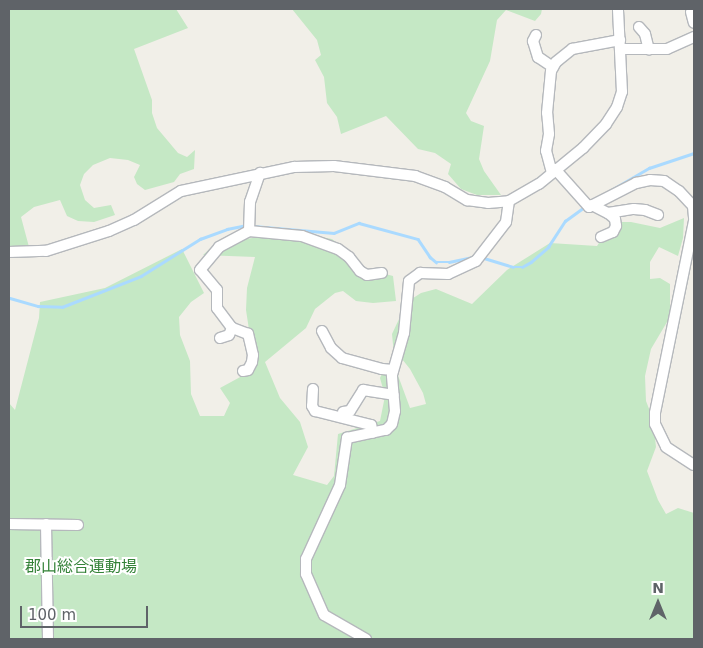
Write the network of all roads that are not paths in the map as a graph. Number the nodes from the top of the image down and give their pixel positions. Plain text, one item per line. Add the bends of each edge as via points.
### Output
1 (618, 9) edge
2 (690, 12) dead end
3 (694, 23) edge
4 (639, 27) dead end
5 (536, 34) dead end
6 (694, 37) edge
7 (620, 45) junction
8 (648, 50) junction
9 (553, 67) junction
10 (553, 171) junction
11 (260, 173) junction
12 (509, 201) junction
13 (592, 205) junction
14 (694, 206) edge
15 (608, 213) junction
16 (658, 215) dead end
17 (694, 219) edge
18 (249, 231) junction
19 (601, 237) dead end
20 (9, 252) edge
21 (382, 273) dead end
22 (232, 328) junction
23 (322, 331) dead end
24 (220, 338) dead end
25 (393, 370) junction
26 (242, 371) dead end
27 (313, 390) dead end
28 (394, 395) junction
29 (343, 412) dead end
30 (373, 433) junction
31 (694, 465) edge
32 (9, 524) edge
33 (46, 524) junction
34 (78, 524) dead end
35 (48, 639) edge
36 (366, 639) edge

1 - 7 street
2 - 3 street
4 - 8 street via 645,34
5 - 9 street via 533,41 538,57
6 - 8 street via 667,49
7 - 8 street
7 - 9 street via 572,49
7 - 10 street via 622,92 617,107 583,148
9 - 10 street via 546,151
10 - 12 street via 524,194
10 - 13 street via 589,207
11 - 12 street via 294,167 334,166 415,176 445,187 467,200
11 - 18 street via 250,202
11 - 20 street via 181,191 134,220 46,251
12 - 25 street via 506,222 476,261 448,274 420,273 408,281 404,333
13 - 14 street via 636,183 650,180 664,181
13 - 15 street
14 - 17 street
15 - 16 street via 634,209
15 - 19 street via 616,226 613,232
17 - 31 street via 655,413 655,424 666,447
18 - 21 street via 302,236 338,249 367,275
18 - 22 street via 219,247 200,270 217,290 217,308
22 - 24 street via 229,335
22 - 26 street via 248,334 251,344 252,362 248,370
23 - 25 street via 331,348 342,358
25 - 28 street
27 - 30 street via 312,406 315,411 372,425
28 - 29 street via 363,390 350,411
28 - 30 street via 392,424 386,430
30 - 36 street via 347,438 340,485 306,559 306,574 324,615
32 - 33 street
33 - 34 street
33 - 35 street

